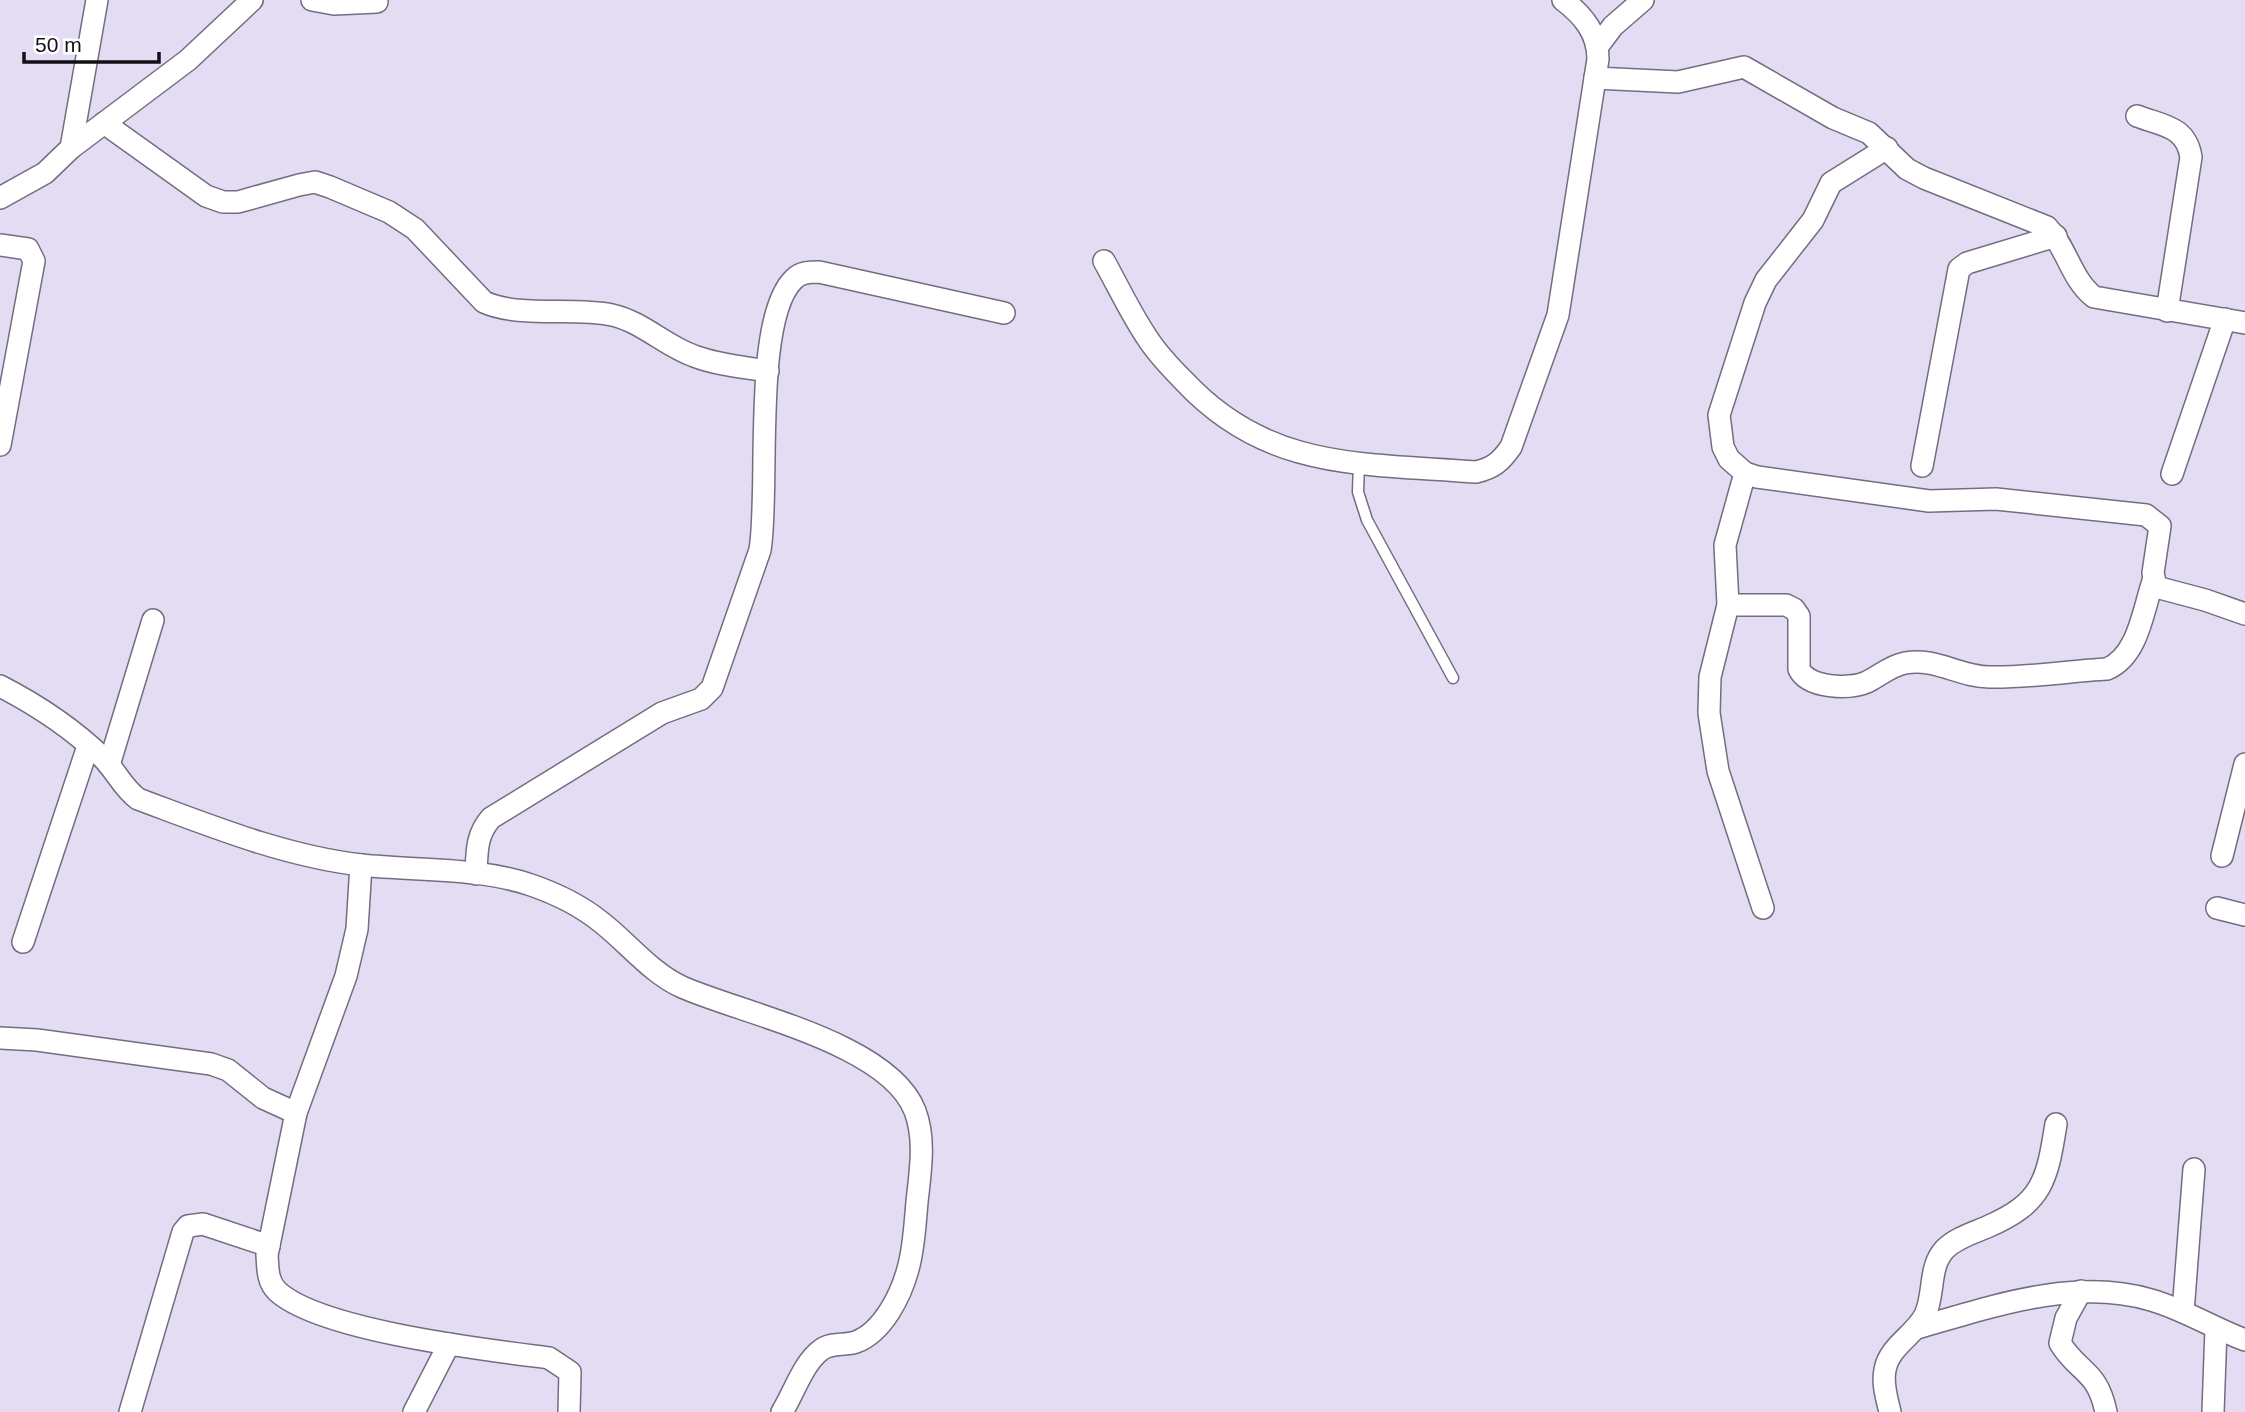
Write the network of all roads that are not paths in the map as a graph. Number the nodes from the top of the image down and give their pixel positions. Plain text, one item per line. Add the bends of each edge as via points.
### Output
1 (97, 0) edge
2 (252, 0) edge
3 (312, 0) edge
4 (1563, 0) edge
5 (1643, 0) edge
6 (377, 2) dead end
7 (1598, 46) junction
8 (1595, 78) junction
9 (2137, 116) dead end
10 (104, 123) junction
11 (71, 148) junction
12 (1887, 148) junction
13 (0, 198) edge
14 (2056, 236) junction
15 (0, 245) edge
16 (1104, 261) dead end
17 (2167, 311) junction
18 (1004, 313) dead end
19 (2235, 321) edge
20 (768, 371) junction
21 (0, 445) edge
22 (1359, 463) junction
23 (1922, 466) dead end
24 (1745, 473) junction
25 (2172, 474) dead end
26 (2153, 581) junction
27 (1728, 605) junction
28 (2245, 614) edge
29 (153, 620) dead end
30 (1453, 678) dead end
31 (0, 686) edge
32 (88, 746) junction
33 (2245, 764) edge
34 (109, 765) junction
35 (2222, 856) dead end
36 (360, 865) junction
37 (476, 874) junction
38 (1763, 908) dead end
39 (2217, 908) dead end
40 (2245, 915) edge
41 (23, 942) dead end
42 (0, 1038) edge
43 (296, 1113) junction
44 (2056, 1124) dead end
45 (2194, 1169) dead end
46 (269, 1246) junction
47 (2081, 1291) junction
48 (2183, 1312) junction
49 (1917, 1328) junction
50 (2216, 1329) junction
51 (2245, 1340) edge
52 (449, 1344) junction
53 (130, 1412) edge
54 (414, 1412) edge
55 (569, 1412) edge
56 (782, 1412) edge
57 (1891, 1412) edge
58 (2106, 1412) edge
59 (2213, 1412) edge

1 - 11 street
2 - 10 street via 188,60
3 - 6 street
4 - 7 street via 1579,12
5 - 7 street
7 - 8 street
8 - 12 street via 1678,82 1744,67 1833,118 1869,133
8 - 22 street via 1558,315 1511,447 1491,469 1476,472
9 - 17 street via 2184,135 2191,157
10 - 11 street
10 - 20 street via 206,196 223,202 315,182 388,212 415,229 484,302 498,308 614,316 695,356
11 - 13 street via 30,184
12 - 14 street via 1907,169 1924,178 2032,219
12 - 24 street via 1831,183 1813,220 1766,280 1755,303 1719,415 1723,447
14 - 17 street via 2077,279 2094,297
14 - 23 street via 1959,269
15 - 21 street via 29,249 34,261
16 - 22 street via 1146,337 1203,402 1234,426 1270,444
17 - 19 street
18 - 20 street via 806,272 794,279 783,297
19 - 25 street
20 - 37 street via 760,550 712,688 701,699 662,713 491,818 477,843
22 - 30 lane via 1358,492 1367,520
24 - 26 street via 1929,500 1996,499 2146,515 2160,526
24 - 27 street via 1725,545
26 - 27 street via 2127,655 2107,669 1990,677 1923,661 1891,666 1856,685 1810,682 1802,677 1799,616 1794,609 1786,605
26 - 28 street via 2163,591
27 - 38 street via 1710,677 1711,743
29 - 34 street
31 - 32 street via 48,713
32 - 34 street
32 - 41 street
33 - 35 street
34 - 36 street via 124,788 138,799 301,855
36 - 37 street
36 - 43 street via 357,929 346,976
37 - 56 street via 527,883 565,897 672,982 847,1049 904,1091 915,1110 922,1162 910,1259 900,1292 868,1335 820,1350
39 - 40 street
42 - 43 street via 211,1064
43 - 46 street
44 - 49 street via 2050,1160 2028,1204 2008,1218 1959,1238 1939,1256 1930,1300
45 - 48 street
46 - 52 street via 268,1277 276,1290 299,1305
46 - 53 street via 203,1224 188,1226
47 - 48 street via 2150,1299
47 - 49 street via 2037,1297
47 - 58 street via 2066,1318 2060,1343 2090,1373
48 - 50 street
49 - 57 street via 1888,1359 1884,1371
50 - 51 street
50 - 59 street
52 - 54 street
52 - 55 street via 561,1363 570,1371

